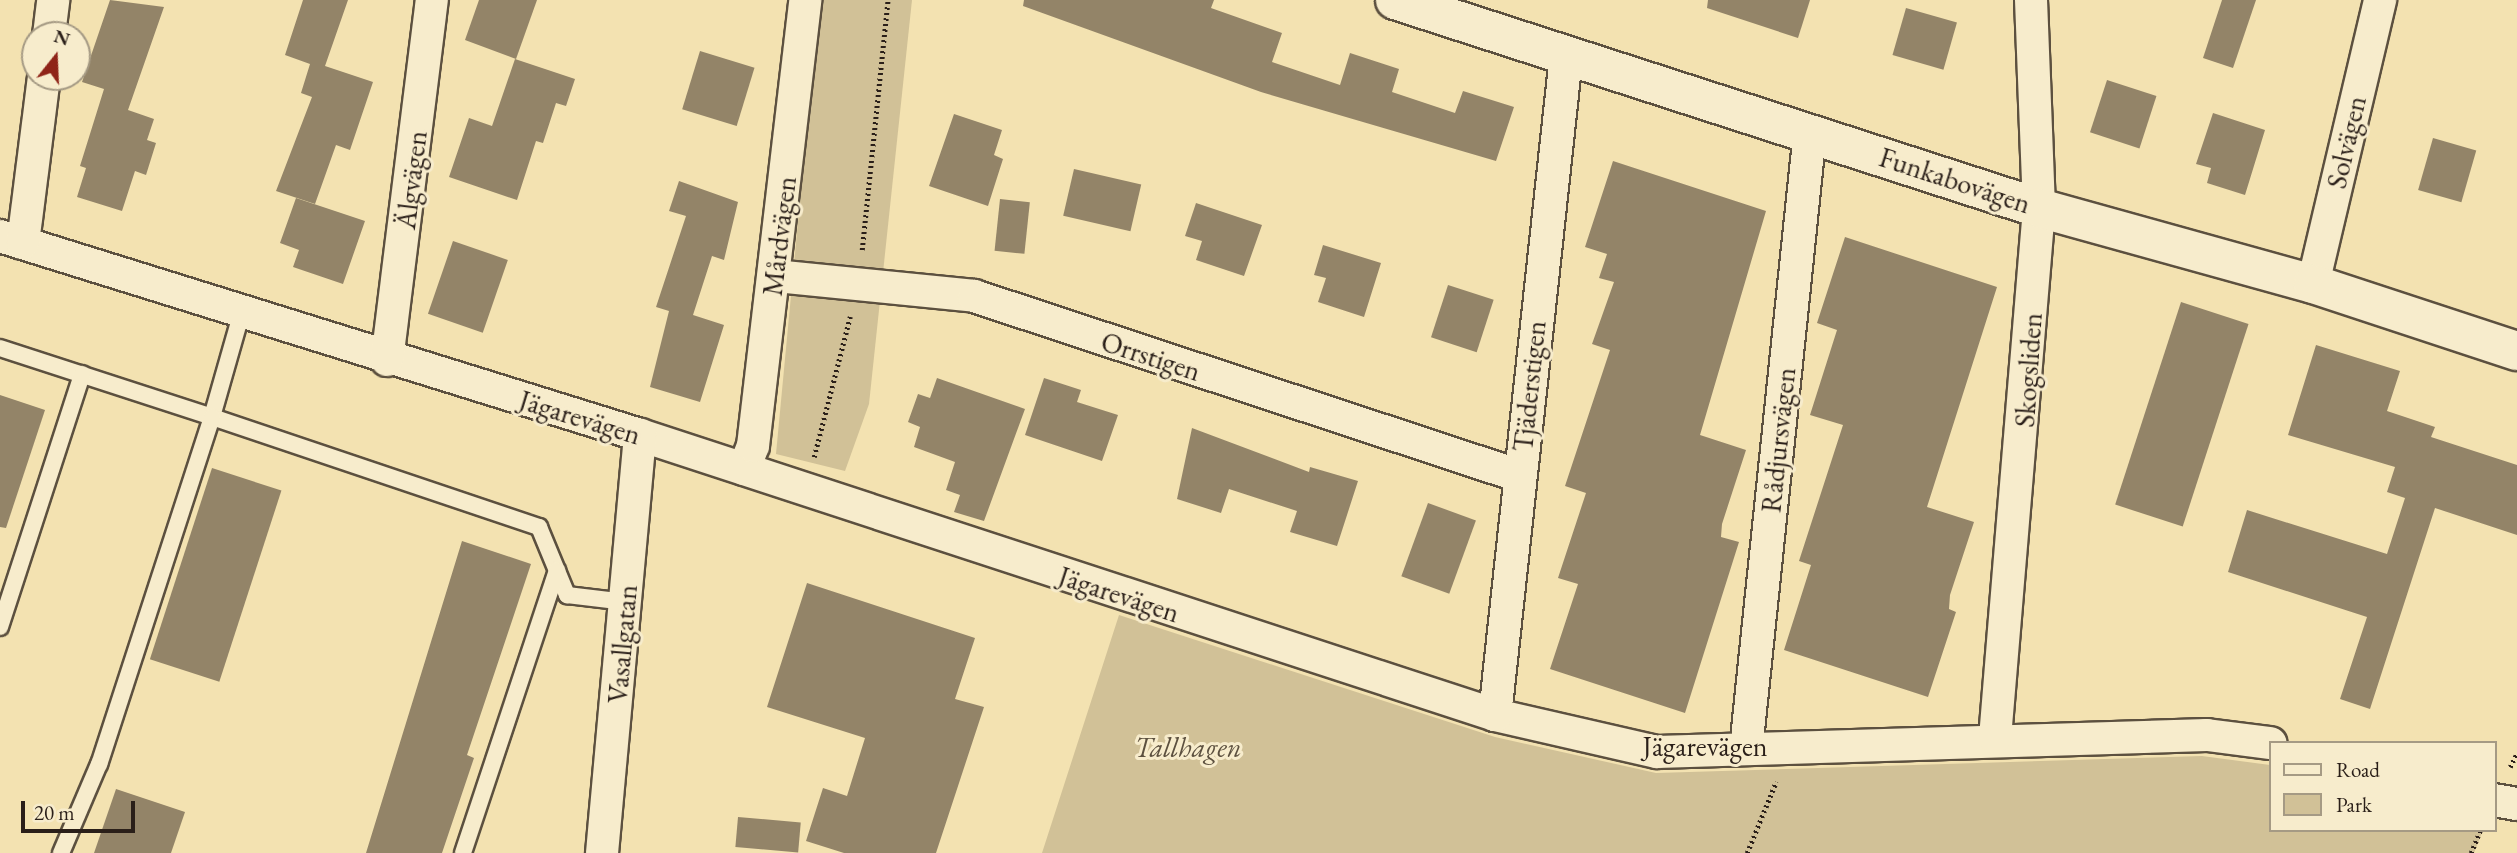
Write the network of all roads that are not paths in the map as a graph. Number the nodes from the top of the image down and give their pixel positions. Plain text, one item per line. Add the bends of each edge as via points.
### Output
1 (53, 0) edge
2 (432, 0) edge
3 (805, 0) edge
4 (1395, 0) edge
5 (2031, 0) edge
6 (2380, 0) edge
7 (51, 21) edge
8 (1566, 57) junction
9 (41, 91) edge
10 (1810, 132) junction
11 (2039, 208) junction
12 (11, 239) edge
13 (775, 276) junction
14 (2313, 284) junction
15 (241, 314) junction
16 (0, 348) edge
17 (2517, 351) edge
18 (387, 360) junction
19 (82, 374) junction
20 (212, 417) junction
21 (640, 435) junction
22 (744, 469) junction
23 (1520, 476) junction
24 (557, 570) junction
25 (626, 601) junction
26 (0, 627) edge
27 (1495, 715) junction
28 (1995, 738) junction
29 (2268, 743) edge
30 (1746, 749) junction
31 (2496, 800) edge
32 (2517, 804) edge
33 (61, 853) edge
34 (463, 853) edge
35 (602, 853) edge

1 - 7 street
2 - 18 street, Älgvägen
3 - 13 street, Mårdvägen
4 - 8 street, Funkabovägen
5 - 11 street, Skogsliden
6 - 14 street, Solvägen
8 - 10 street, Funkabovägen
8 - 23 street, Tjäderstigen
9 - 12 street
10 - 11 street, Funkabovägen
10 - 30 street, Rådjursvägen
11 - 14 street, Funkabovägen
11 - 28 street, Skogsliden
12 - 15 street, Jägarevägen
13 - 22 street, Mårdvägen via 753,446
13 - 23 street, Orrstigen via 974,296
14 - 17 street, Funkabovägen
15 - 18 street, Jägarevägen
15 - 20 lane
16 - 19 lane
18 - 21 street, Jägarevägen
19 - 20 lane
19 - 26 lane
20 - 24 lane via 539,527
20 - 33 lane via 99,764
21 - 22 street, Jägarevägen
21 - 25 street, Vasallgatan
22 - 27 street, Jägarevägen
23 - 27 street, Tjäderstigen
24 - 25 lane via 568,595
24 - 34 lane
25 - 35 street, Vasallgatan
27 - 30 street, Jägarevägen via 1657,752
28 - 29 street, Jägarevägen via 2207,735
28 - 30 street, Jägarevägen
31 - 32 street

